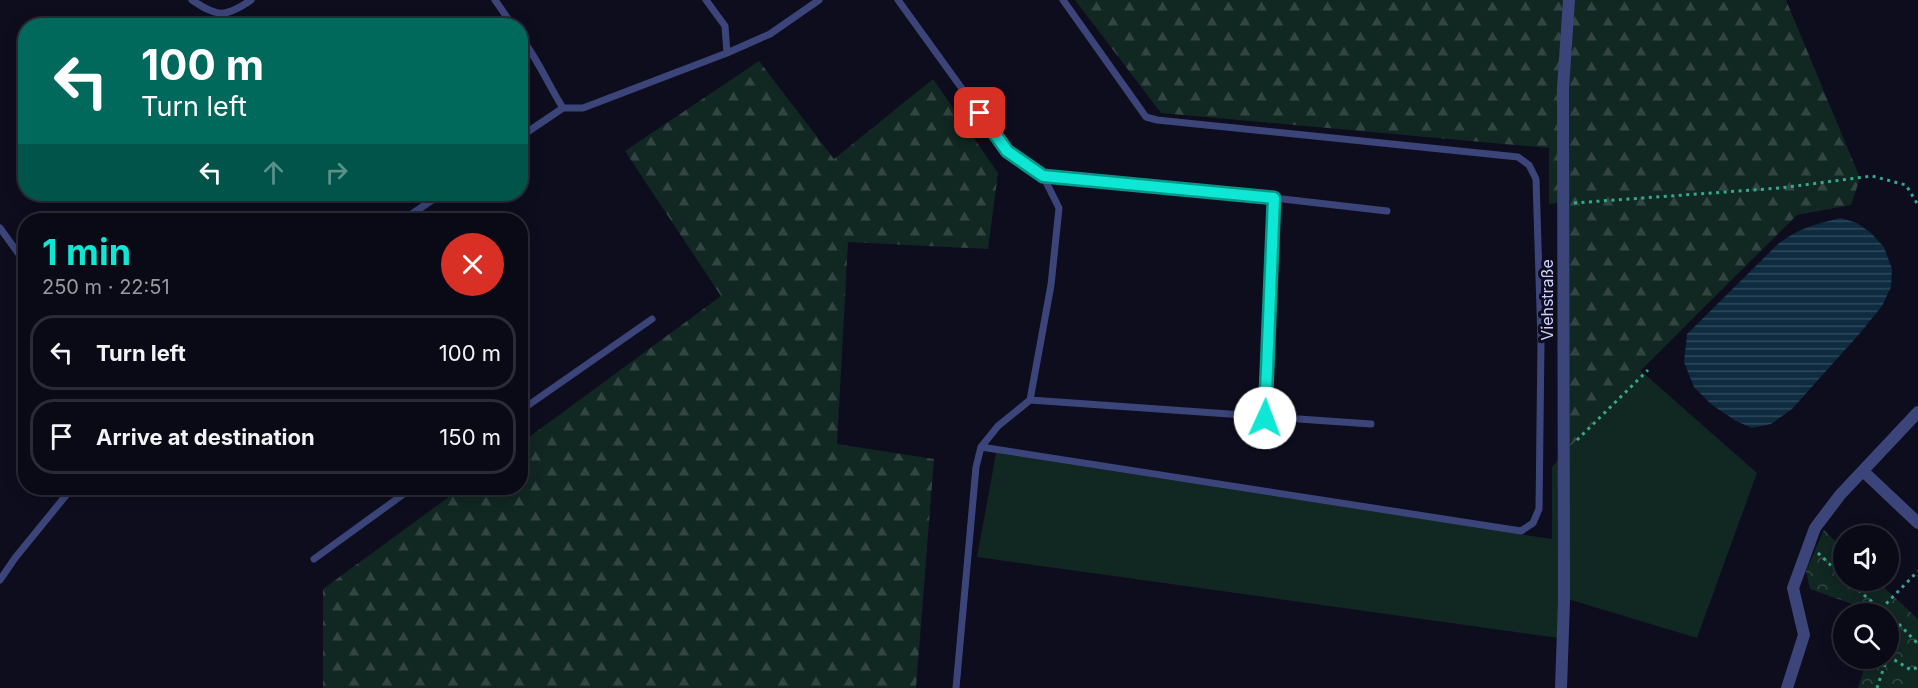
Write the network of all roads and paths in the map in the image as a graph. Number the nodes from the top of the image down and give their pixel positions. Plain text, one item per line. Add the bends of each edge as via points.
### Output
1 (192, 0) edge
2 (251, 0) edge
3 (495, 0) edge
4 (706, 0) edge
5 (819, 0) edge
6 (898, 0) edge
7 (1063, 0) edge
8 (1569, 0) edge
9 (507, 18) edge
10 (528, 46) edge
11 (727, 53) junction
12 (563, 108) junction
13 (528, 132) edge
14 (1043, 176) junction
15 (1274, 198) junction
16 (431, 201) edge
17 (1564, 204) junction
18 (1918, 205) edge
19 (1387, 211) dead end
20 (413, 213) edge
21 (0, 228) edge
22 (18, 253) edge
23 (652, 319) dead end
24 (1648, 370) dead end
25 (1030, 400) junction
26 (528, 405) edge
27 (1918, 412) edge
28 (1265, 418) junction
29 (1371, 424) dead end
30 (1577, 440) dead end
31 (981, 447) junction
32 (1863, 471) junction
33 (66, 495) edge
34 (402, 495) edge
35 (1918, 524) edge
36 (1809, 543) junction
37 (314, 559) dead end
38 (1833, 567) edge
39 (1918, 571) edge
40 (0, 580) edge
41 (1859, 591) edge
42 (1874, 603) edge
43 (1887, 603) edge
44 (1899, 624) edge
45 (1918, 644) edge
46 (1899, 663) edge
47 (1918, 667) edge
48 (1884, 669) edge
49 (956, 688) edge
50 (1561, 688) edge
51 (1787, 688) edge
52 (1877, 688) edge

1 - 2 lane via 212,13 235,11
3 - 9 lane
4 - 11 lane via 725,26
5 - 11 lane via 770,34
6 - 14 lane via 1007,151
7 - 31 lane via 1146,117 1518,157 1529,165 1536,179 1539,509 1533,522 1521,531
8 - 17 street, Viehstraße via 1563,88
10 - 12 lane
11 - 12 lane via 583,108
12 - 13 lane
14 - 15 lane
14 - 25 lane via 1059,208 1051,285
15 - 19 lane
15 - 28 lane
16 - 20 lane
17 - 18 path via 1780,188 1872,176 1906,185
17 - 50 street, Viehstraße
21 - 22 lane
23 - 26 lane
24 - 30 path
25 - 28 lane
25 - 31 lane via 998,426
27 - 32 street
28 - 29 lane
31 - 49 lane
32 - 35 street
32 - 36 street via 1821,519
33 - 40 lane
34 - 37 lane
36 - 38 path
36 - 51 street via 1793,588 1804,636
39 - 43 path
41 - 42 path
44 - 45 path
46 - 47 path via 1911,670
48 - 52 path

